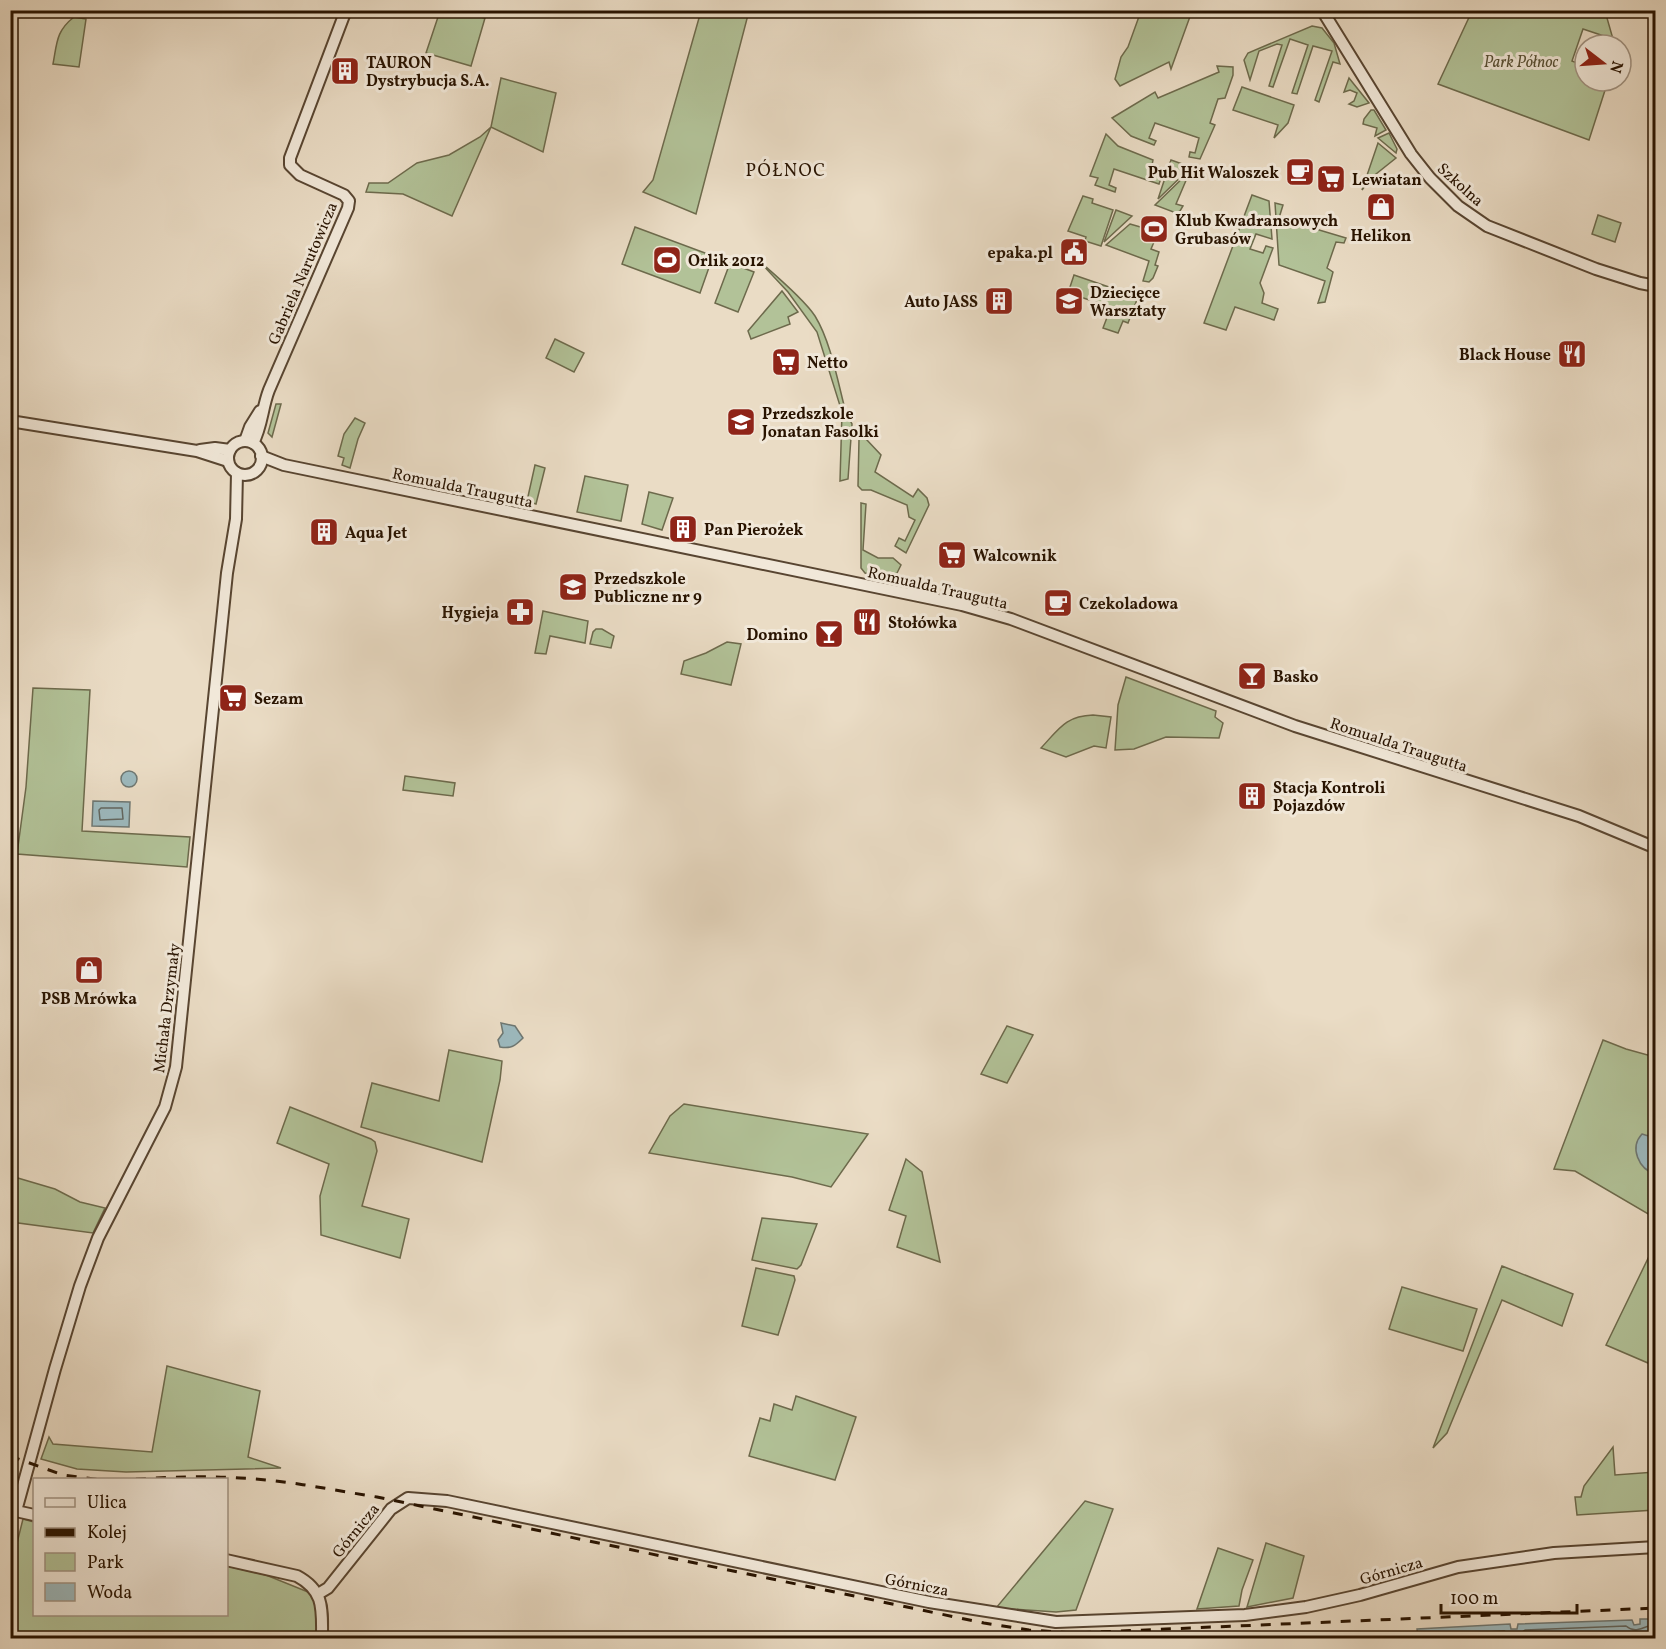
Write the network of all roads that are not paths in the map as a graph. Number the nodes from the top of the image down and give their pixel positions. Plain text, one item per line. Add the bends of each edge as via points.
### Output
1 (346, 10) edge
2 (1322, 10) edge
3 (1656, 285) edge
4 (10, 421) edge
5 (249, 442) junction
6 (229, 455) junction
7 (260, 461) junction
8 (242, 473) junction
9 (1656, 848) edge
10 (33, 1515) edge
11 (1656, 1546) edge
12 (228, 1560) edge
13 (318, 1594) junction
14 (322, 1638) edge

1 - 5 street, Gabriela Narutowicza via 290,165 300,175 344,195 349,201 348,208 262,408 259,431
2 - 3 street, Szkolna via 1412,154 1458,206 1487,226 1596,269
4 - 6 street
5 - 6 street via 236,443
5 - 7 street
6 - 8 street via 232,470
7 - 8 street
7 - 9 street, Romualda Traugutta via 962,605 1287,723 1579,816
8 - 10 street, Michała Drzymały via 227,573 172,1085 165,1107 98,1238 80,1286 16,1511
11 - 13 street, Górnicza via 1554,1553 1458,1567 1296,1609 1245,1615 1056,1622 929,1602 447,1501 408,1498 391,1509 328,1588
12 - 13 street via 297,1576
13 - 14 street

